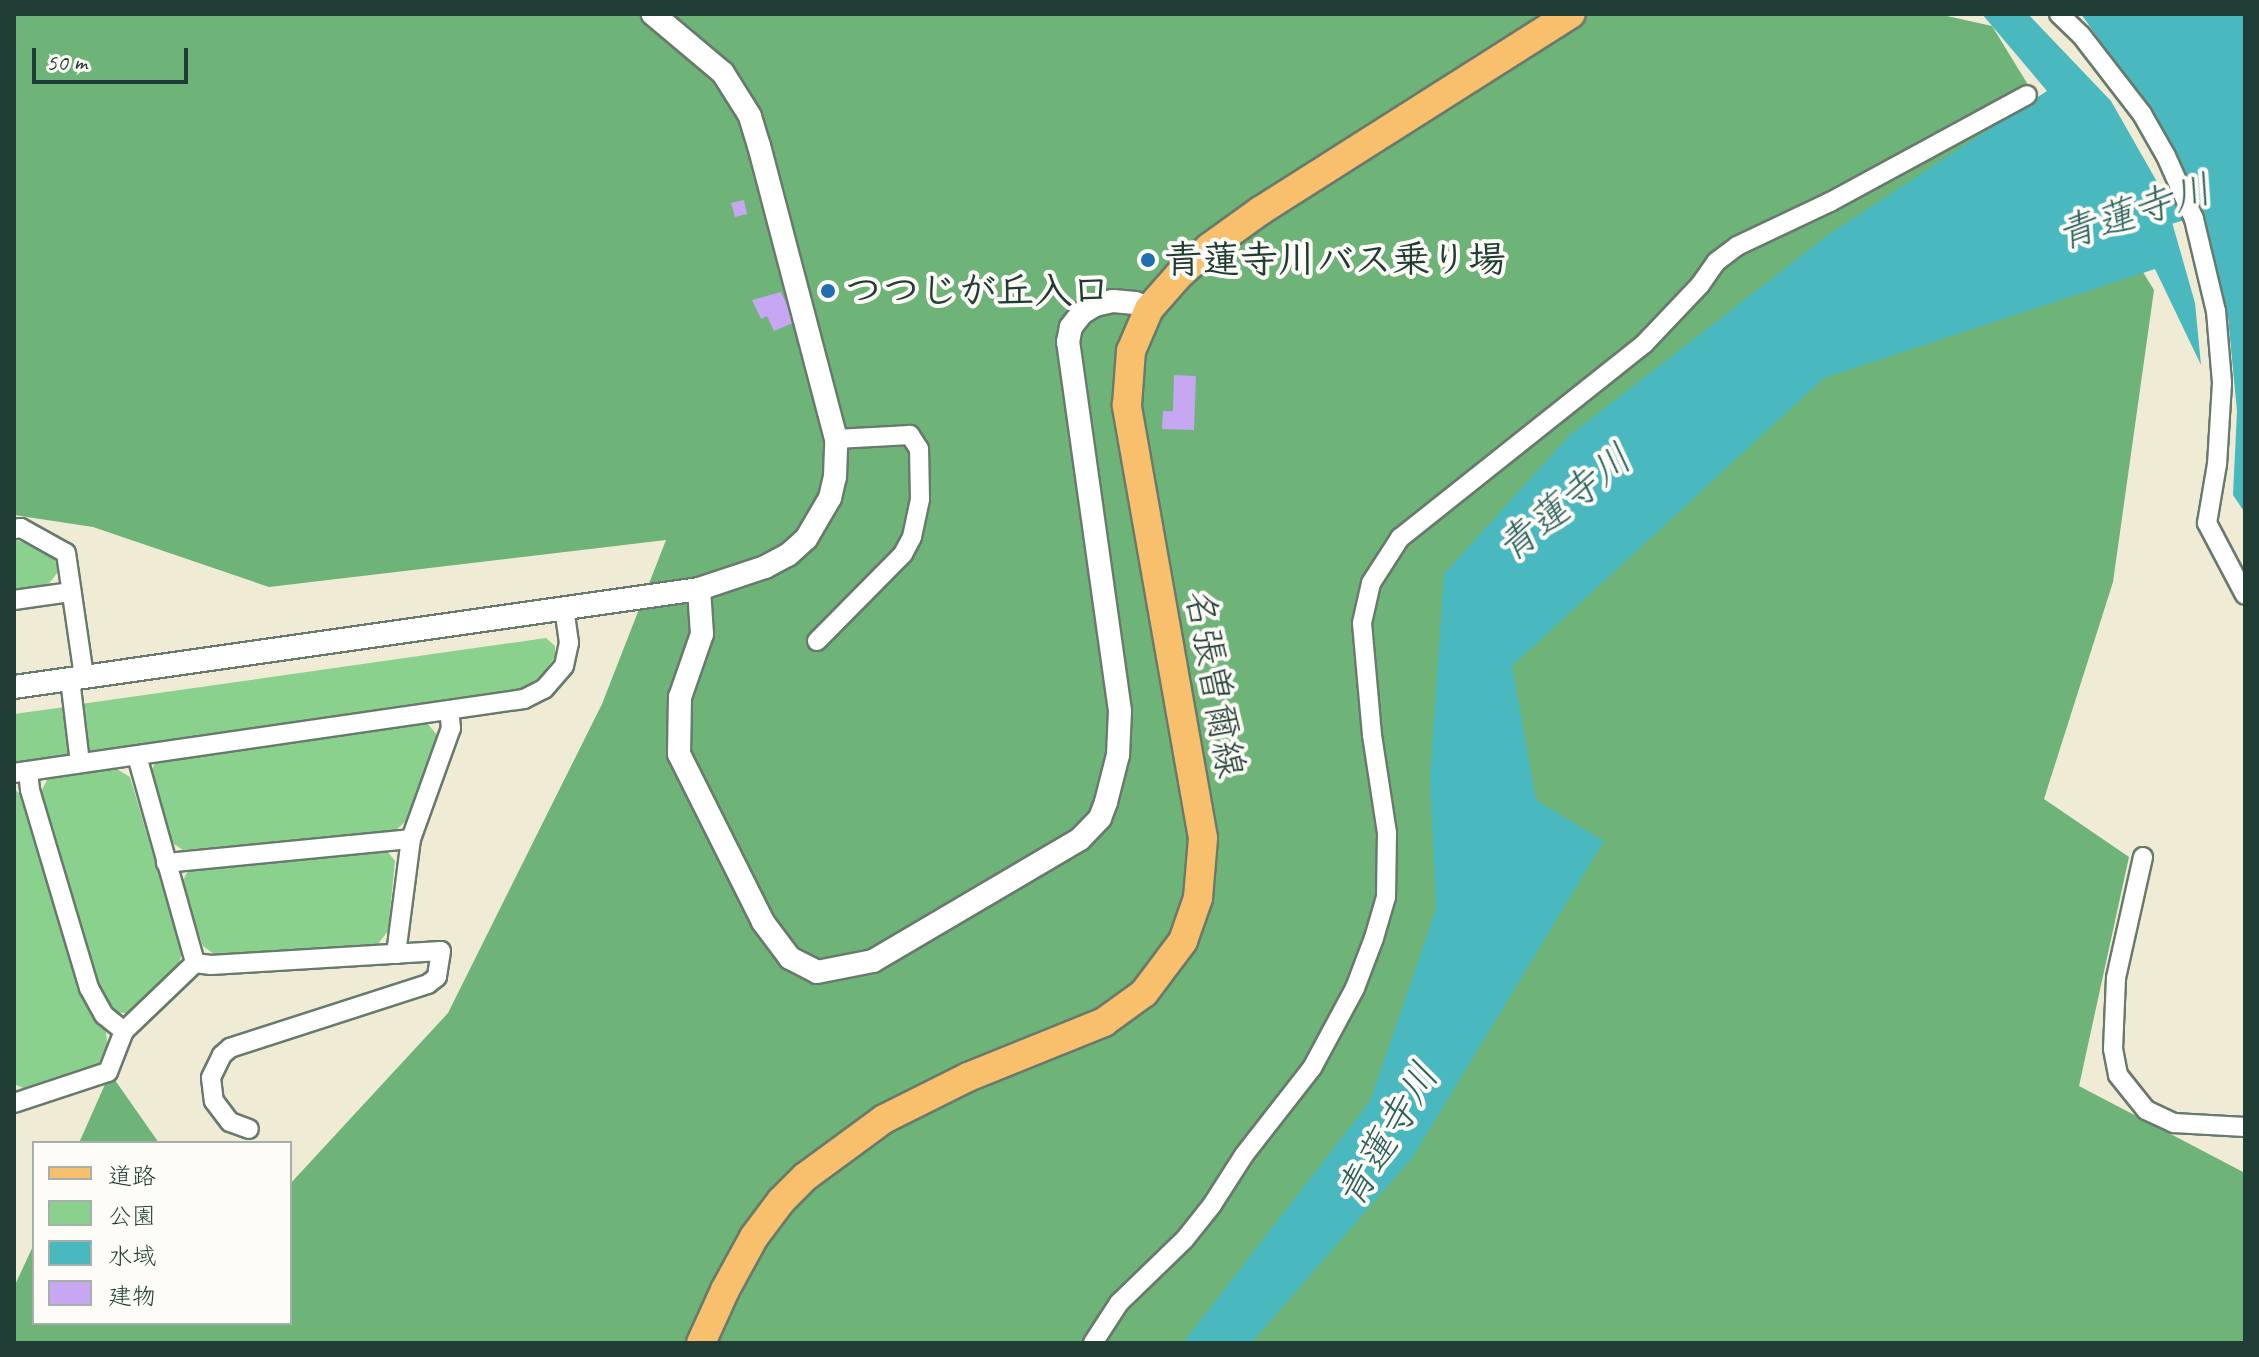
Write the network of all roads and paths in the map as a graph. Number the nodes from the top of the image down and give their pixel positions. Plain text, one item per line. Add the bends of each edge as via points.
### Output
1 (653, 14) edge
2 (1571, 14) edge
3 (2059, 14) edge
4 (2027, 95) dead end
5 (1149, 309) junction
6 (836, 439) junction
7 (14, 529) edge
8 (699, 589) junction
9 (71, 592) junction
10 (2245, 595) edge
11 (14, 600) edge
12 (564, 608) junction
13 (817, 641) dead end
14 (77, 678) junction
15 (14, 687) edge
16 (449, 710) junction
17 (79, 754) dead end
18 (137, 756) junction
19 (21, 772) edge
20 (411, 839) junction
21 (2143, 857) dead end
22 (166, 863) junction
23 (396, 954) junction
24 (195, 963) junction
25 (124, 1031) junction
26 (14, 1103) edge
27 (2245, 1127) edge
28 (249, 1129) dead end
29 (701, 1343) edge
30 (1093, 1343) edge

1 - 6 street via 723,73 750,116
2 - 5 main road, 名張曽爾線 via 1248,220 1178,276
3 - 10 street via 2142,114 2197,231 2216,311 2222,383 2207,523
4 - 30 street via 1737,246 1716,262 1644,344 1400,538 1371,583 1362,623 1388,878 1365,963 1312,1068 1203,1217 1119,1303
5 - 8 street via 1113,301 1095,305 1076,320 1068,342 1120,711 1118,755 1100,818 1067,848 873,961 817,972 790,958 763,922 679,754 680,697 702,634
5 - 29 main road, 名張曽爾線 via 1131,351 1127,405 1203,838 1202,881 1183,941 1144,993 1104,1022 968,1077 884,1119 805,1177 767,1218 737,1264
6 - 8 street via 830,498 806,539 765,567
6 - 13 street via 910,435 919,449 920,499 903,554
7 - 9 street via 66,553
8 - 12 street
9 - 11 street
9 - 14 street
12 - 14 street
12 - 16 street via 567,655 559,674 544,689 524,699
14 - 15 street
14 - 17 street
16 - 18 street
16 - 20 street via 451,728
18 - 19 street
18 - 22 street
19 - 25 street via 89,988 104,1015
20 - 22 street
20 - 23 street
21 - 27 street via 2116,978 2113,1049 2118,1075 2146,1110 2174,1123
22 - 24 street
23 - 24 street
23 - 28 street via 441,951 437,977 222,1055 211,1078 214,1101 230,1122
24 - 25 street
25 - 26 street via 108,1072

